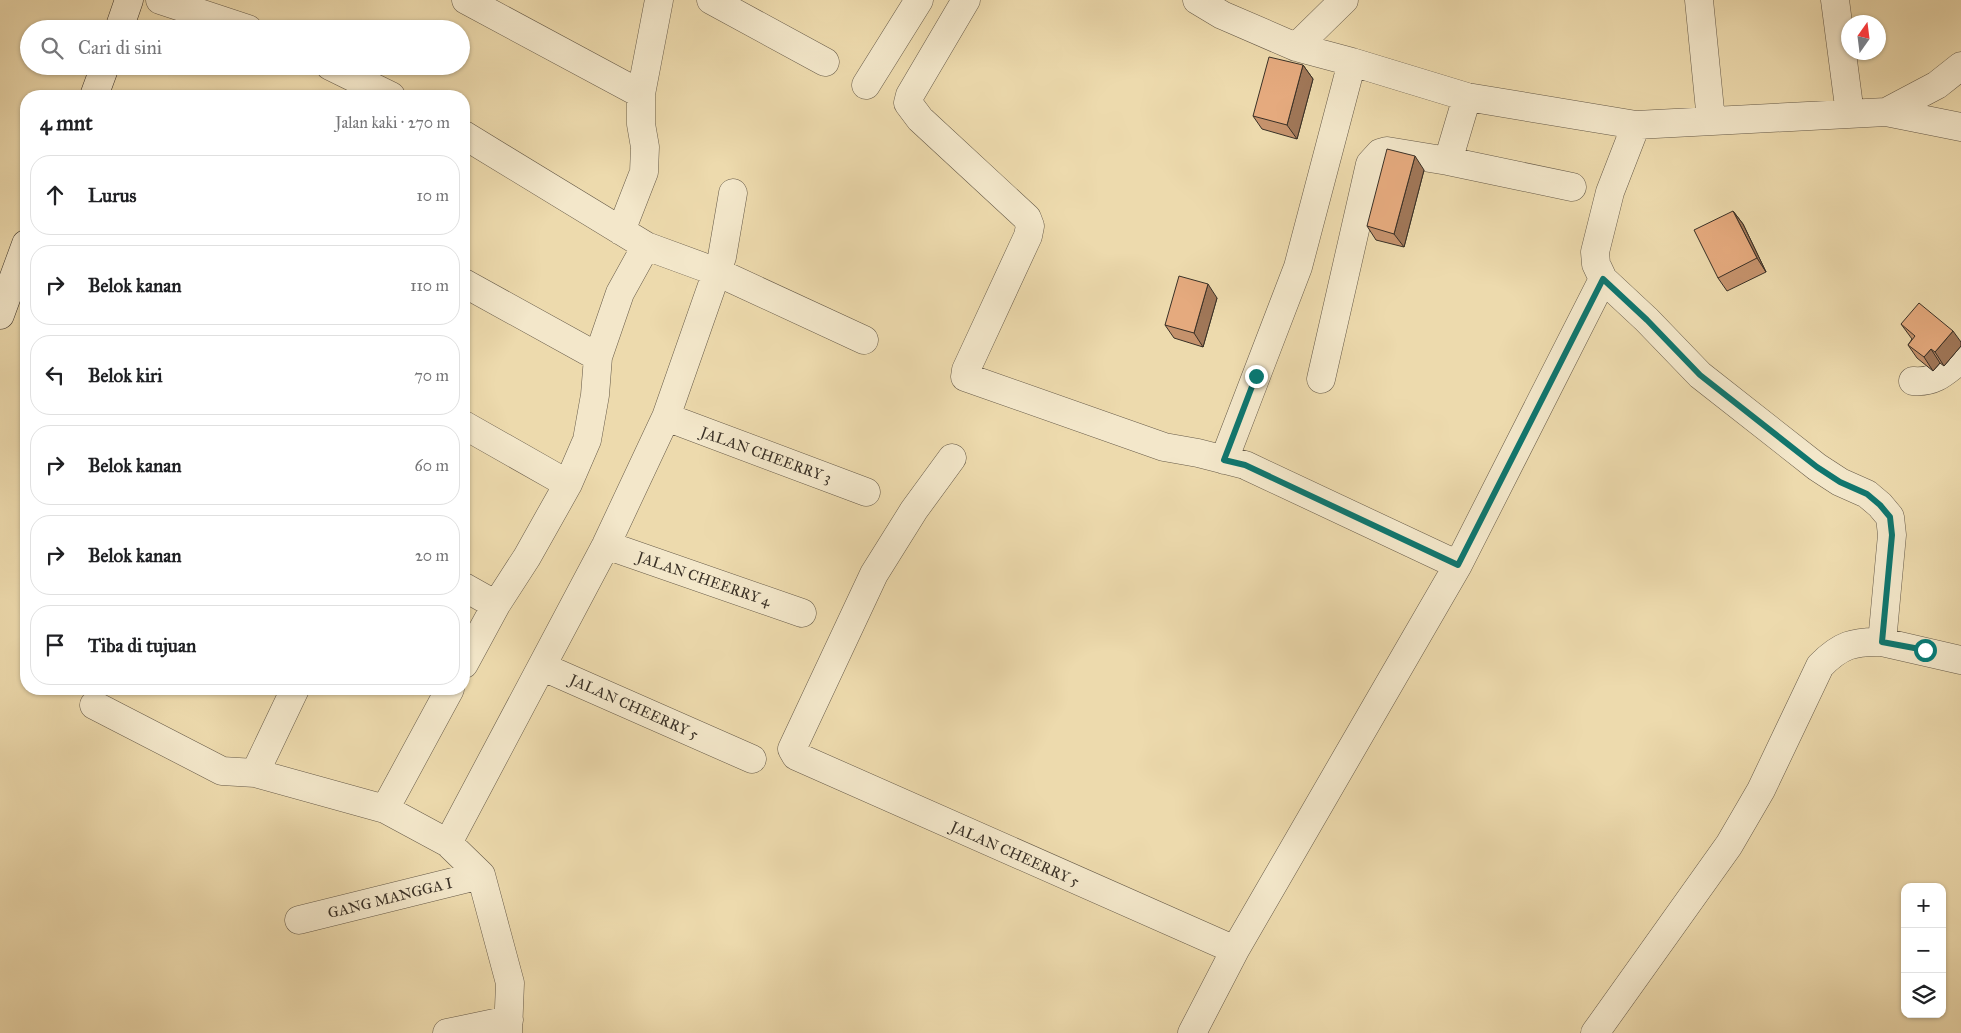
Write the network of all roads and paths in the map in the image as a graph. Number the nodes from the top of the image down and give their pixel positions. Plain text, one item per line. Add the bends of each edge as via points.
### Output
1 (129, 0) edge
2 (160, 0) edge
3 (466, 0) edge
4 (659, 0) edge
5 (711, 0) edge
6 (920, 0) edge
7 (966, 0) edge
8 (1197, 0) edge
9 (1344, 0) edge
10 (1699, 0) edge
11 (1835, 0) edge
12 (1227, 8) edge
13 (122, 20) edge
14 (221, 20) edge
15 (1296, 47) junction
16 (825, 62) dead end
17 (1352, 62) junction
18 (1961, 66) edge
19 (102, 75) edge
20 (348, 75) edge
21 (866, 85) dead end
22 (96, 90) edge
23 (379, 90) edge
24 (641, 94) junction
25 (1467, 97) junction
26 (1886, 112) junction
27 (1850, 114) junction
28 (1711, 120) junction
29 (1636, 125) junction
30 (1961, 127) edge
31 (470, 139) edge
32 (1448, 161) junction
33 (1572, 186) dead end
34 (733, 193) dead end
35 (621, 231) junction
36 (646, 246) junction
37 (20, 260) edge
38 (717, 272) junction
39 (1603, 279) junction
40 (470, 286) edge
41 (0, 315) edge
42 (864, 340) dead end
43 (598, 357) junction
44 (1961, 359) edge
45 (1321, 379) dead end
46 (1913, 381) dead end
47 (666, 417) junction
48 (470, 427) edge
49 (952, 458) dead end
50 (1224, 460) junction
51 (568, 484) junction
52 (866, 492) dead end
53 (606, 545) junction
54 (1458, 565) junction
55 (470, 590) edge
56 (496, 605) junction
57 (802, 613) dead end
58 (1882, 642) junction
59 (470, 653) edge
60 (1961, 660) edge
61 (542, 667) junction
62 (292, 695) edge
63 (447, 695) edge
64 (94, 705) dead end
65 (752, 759) dead end
66 (255, 773) junction
67 (385, 809) junction
68 (448, 842) junction
69 (481, 875) junction
70 (299, 920) dead end
71 (1235, 950) junction
72 (508, 1026) edge
73 (447, 1033) edge
74 (1192, 1033) edge
75 (1595, 1033) edge

1 - 13 street
2 - 14 street
3 - 24 street
4 - 24 street
5 - 16 street
6 - 21 street
7 - 50 street via 908,103 920,119 1027,218 1030,226 965,377 1164,447
8 - 12 street
9 - 15 street
10 - 28 street
11 - 27 street
12 - 15 street
15 - 17 street
17 - 25 street
17 - 50 street via 1298,267
18 - 26 street via 1937,85
19 - 22 street
20 - 23 street
24 - 35 street via 644,172
25 - 29 street
25 - 32 street
26 - 27 street
26 - 30 street
27 - 28 street
28 - 29 street
29 - 39 street via 1610,192 1595,252
31 - 35 street
32 - 33 street
32 - 45 street via 1387,151 1380,153 1370,164
34 - 38 street
35 - 36 street
36 - 38 street
36 - 43 street via 620,293
37 - 41 street
38 - 42 street
38 - 47 street
39 - 54 street
39 - 58 street via 1700,375 1817,467 1867,494 1890,517 1892,535
40 - 43 street
43 - 51 street via 587,440
44 - 46 street via 1938,379
47 - 52 street, JALAN CHEERRY 3
47 - 53 street
48 - 51 street
49 - 71 street, JALAN CHEERRY 5 via 914,510 874,574 792,749 796,756
50 - 54 street via 1245,465
51 - 56 street
53 - 57 street, JALAN CHEERRY 4
53 - 61 street
54 - 71 street
55 - 56 street
56 - 59 street
58 - 60 street
58 - 75 street via 1859,641 1837,651 1820,666 1761,790 1729,845
61 - 65 street, JALAN CHEERRY 5
61 - 68 street
62 - 66 street
63 - 67 street
64 - 66 street via 222,771
66 - 67 street
67 - 68 street
68 - 69 street
69 - 70 street, GANG MANGGA I
69 - 72 street via 510,983
71 - 74 street
72 - 73 street

